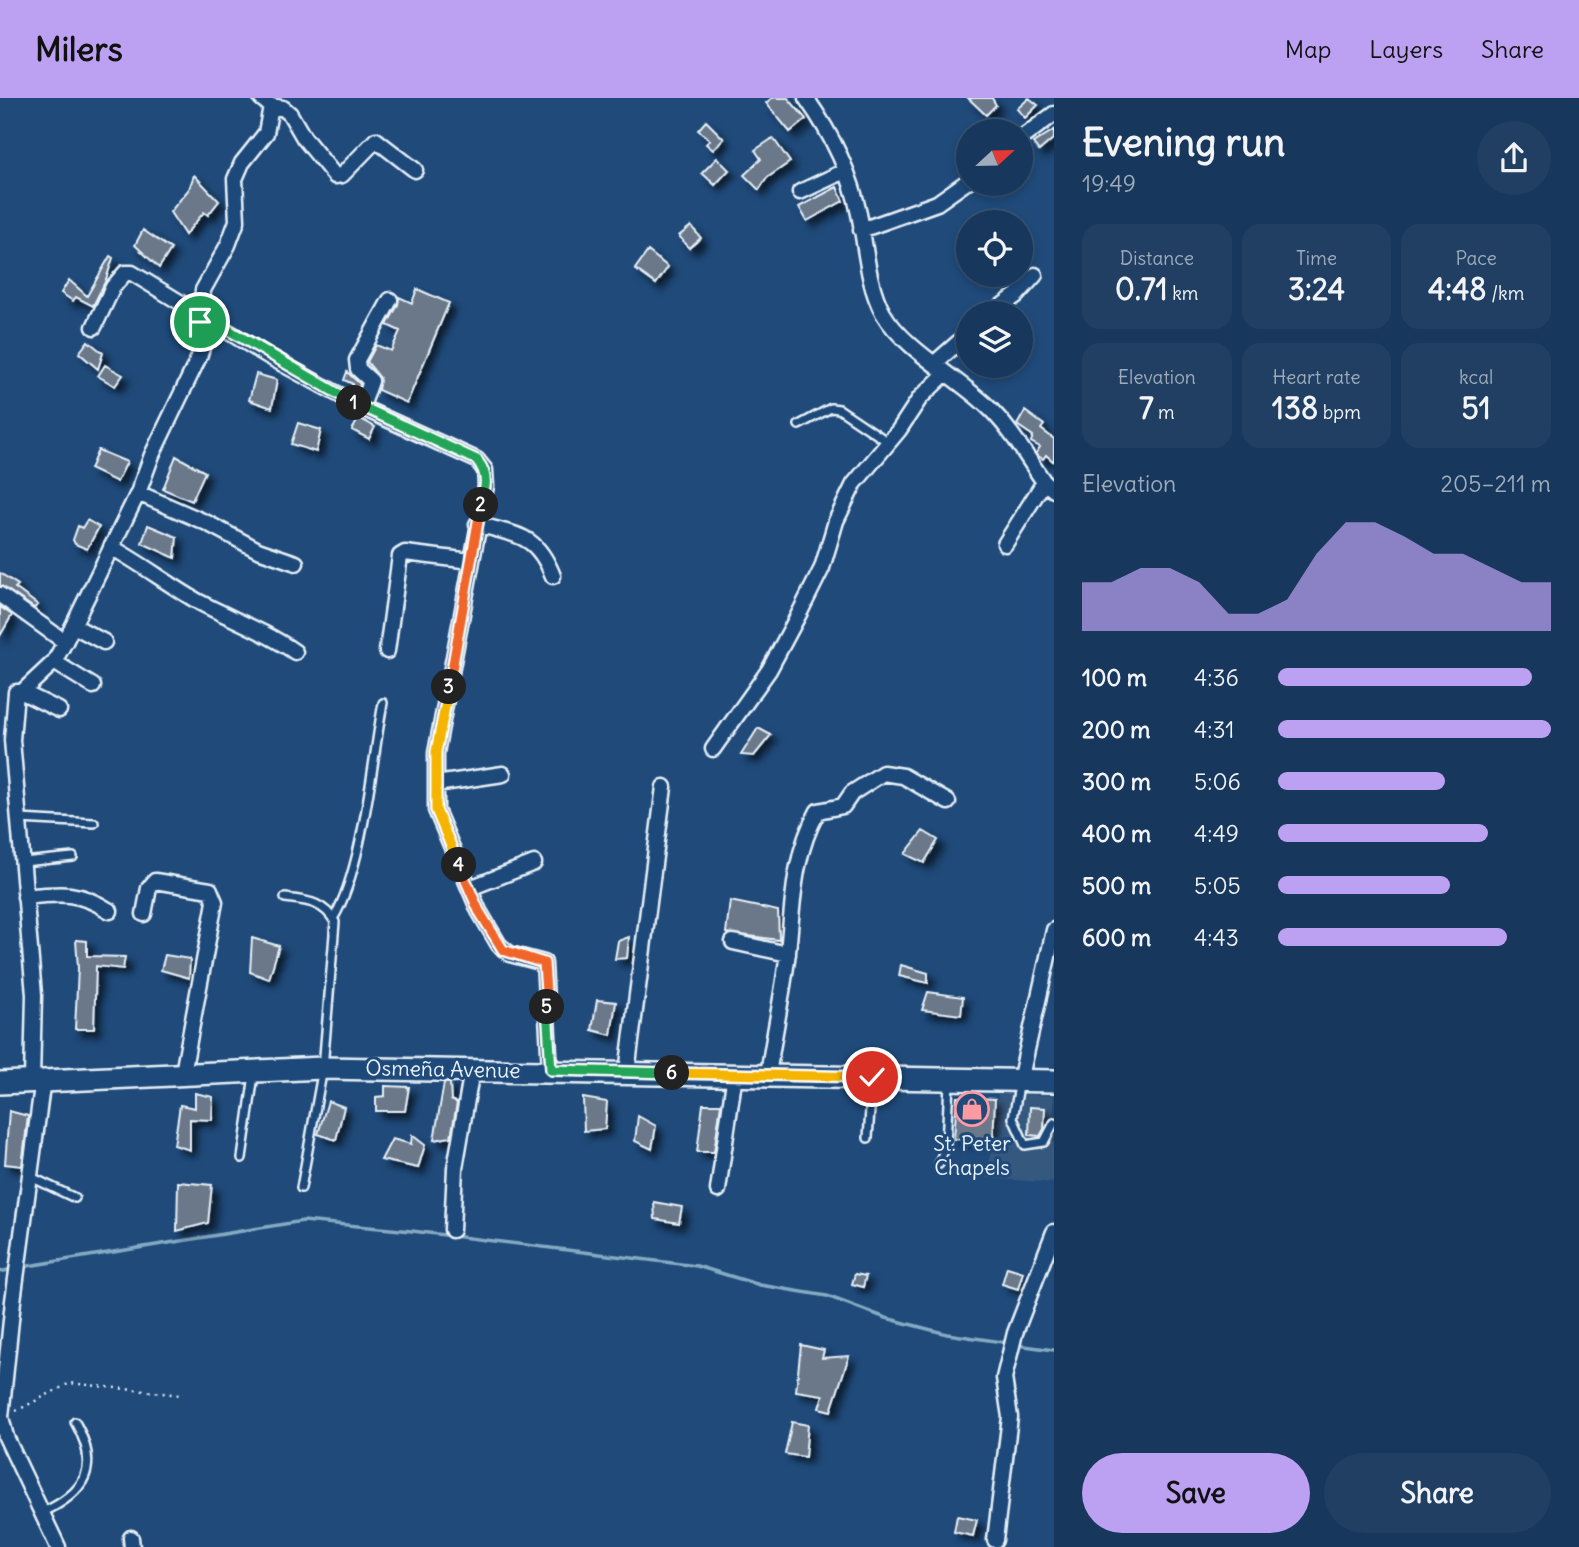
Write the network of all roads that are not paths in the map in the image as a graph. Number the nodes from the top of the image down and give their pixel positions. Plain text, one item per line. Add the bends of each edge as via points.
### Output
1 (806, 98) edge
2 (266, 102) edge
3 (1054, 114) edge
4 (1033, 129) edge
5 (415, 170) dead end
6 (845, 171) junction
7 (956, 190) edge
8 (800, 192) dead end
9 (861, 230) junction
10 (1035, 275) dead end
11 (390, 300) dead end
12 (1009, 301) edge
13 (201, 314) junction
14 (94, 327) dead end
15 (956, 349) edge
16 (941, 368) junction
17 (362, 407) junction
18 (799, 425) dead end
19 (888, 443) junction
20 (1049, 486) edge
21 (138, 493) junction
22 (477, 524) junction
23 (1005, 544) dead end
24 (111, 547) junction
25 (471, 561) junction
26 (296, 563) dead end
27 (553, 576) dead end
28 (0, 595) edge
29 (74, 626) junction
30 (65, 642) junction
31 (104, 642) dead end
32 (387, 651) dead end
33 (295, 652) dead end
34 (54, 662) junction
35 (93, 686) dead end
36 (0, 688) edge
37 (19, 692) junction
38 (383, 704) dead end
39 (59, 710) dead end
40 (713, 749) dead end
41 (503, 774) dead end
42 (436, 784) junction
43 (664, 787) dead end
44 (948, 802) dead end
45 (19, 818) junction
46 (94, 823) dead end
47 (73, 857) dead end
48 (22, 862) junction
49 (534, 863) dead end
50 (470, 888) junction
51 (25, 897) junction
52 (285, 898) dead end
53 (110, 911) dead end
54 (144, 914) dead end
55 (333, 919) junction
56 (1054, 930) edge
57 (733, 942) dead end
58 (788, 954) junction
59 (323, 1068) junction
60 (255, 1070) junction
61 (472, 1070) junction
62 (551, 1070) junction
63 (627, 1072) junction
64 (183, 1073) junction
65 (735, 1074) junction
66 (768, 1075) junction
67 (872, 1077) junction
68 (950, 1079) junction
69 (37, 1080) junction
70 (1020, 1081) junction
71 (1054, 1081) edge
72 (0, 1083) edge
73 (1054, 1123) edge
74 (868, 1138) dead end
75 (242, 1158) dead end
76 (939, 1164) dead end
77 (31, 1177) junction
78 (301, 1188) dead end
79 (718, 1190) dead end
80 (75, 1198) dead end
81 (452, 1230) dead end
82 (1054, 1232) edge
83 (1, 1417) edge
84 (75, 1422) dead end
85 (40, 1514) junction
86 (995, 1540) dead end
87 (58, 1547) edge

1 - 6 street
2 - 5 street via 290,114 335,176 342,175 376,140
2 - 13 street via 266,133 235,179 237,221 208,278
3 - 4 street
6 - 8 street
6 - 9 street
7 - 9 street via 937,203
9 - 16 street via 885,316
10 - 12 street
11 - 17 street via 357,360 358,369 372,381
13 - 14 street via 125,273
13 - 17 street
13 - 21 street via 203,345
15 - 16 street
16 - 19 street
16 - 20 street via 988,406
17 - 22 street via 477,460 485,470 486,486
18 - 19 lane via 831,408 839,409
19 - 40 street via 850,491 822,568 769,670
20 - 23 street
21 - 24 street
21 - 26 street via 258,550
22 - 25 street
22 - 27 street via 527,539 543,552
24 - 29 street
24 - 33 street via 197,601 268,633
25 - 32 street via 400,556
25 - 42 street via 436,752
28 - 30 street
29 - 30 street
29 - 31 street
30 - 34 street
34 - 35 street
34 - 37 street
36 - 37 street
37 - 39 street
37 - 45 street via 12,740
38 - 55 lane via 354,865
41 - 42 street
42 - 50 street via 438,818
43 - 63 street
44 - 58 street via 903,776 883,773 852,793 843,806 818,811 806,832 794,879
45 - 46 lane
45 - 48 street
47 - 48 lane
48 - 51 street
49 - 50 street
50 - 62 street via 503,950 544,963
51 - 53 street via 87,896
51 - 69 street
52 - 55 lane via 314,902
54 - 64 street via 155,881 210,890 215,902
55 - 59 lane
56 - 70 street
57 - 58 street
58 - 66 street
59 - 60 main road, Osmeña Avenue
59 - 61 main road, Osmeña Avenue
59 - 78 lane
60 - 64 main road, Osmeña Avenue
60 - 75 lane
61 - 62 main road, Osmeña Avenue
61 - 81 street via 455,1168
62 - 63 main road, Osmeña Avenue
63 - 65 main road, Osmeña Avenue
64 - 69 main road, Osmeña Avenue
65 - 66 main road, Osmeña Avenue
65 - 79 street
66 - 67 main road, Osmeña Avenue
67 - 68 main road, Osmeña Avenue
67 - 74 lane
68 - 70 main road, Osmeña Avenue
68 - 76 lane via 946,1144
69 - 72 main road, Osmeña Avenue
69 - 77 street
70 - 71 main road, Osmeña Avenue
70 - 73 lane via 1013,1118 1024,1145 1044,1142
77 - 80 lane
77 - 83 street
82 - 86 street via 1015,1333 1004,1378 1010,1417
83 - 85 street
84 - 85 lane via 85,1439 89,1464 78,1490 64,1503
85 - 87 street

